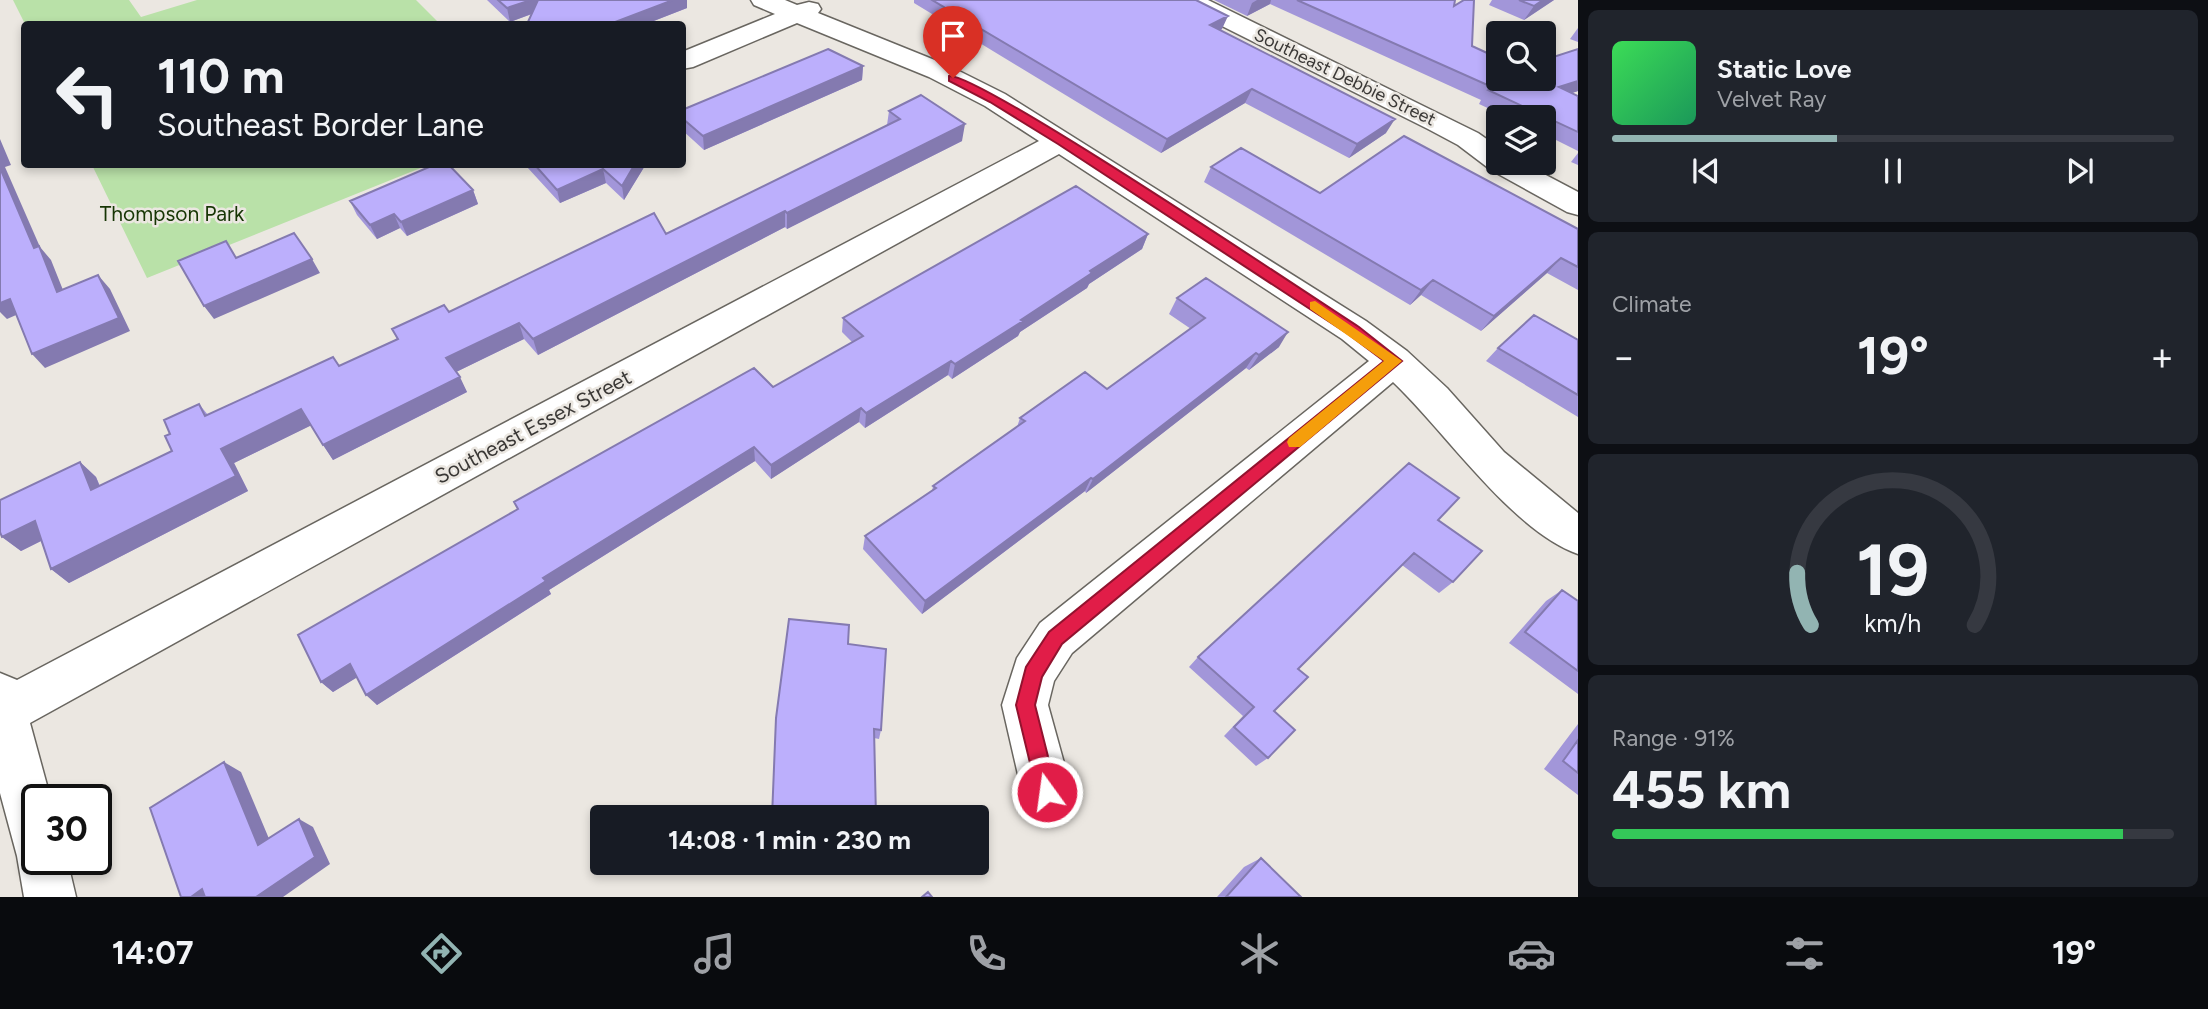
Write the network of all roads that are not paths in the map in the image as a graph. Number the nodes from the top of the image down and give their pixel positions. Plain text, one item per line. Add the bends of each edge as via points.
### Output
1 (763, 0) edge
2 (831, 0) edge
3 (1189, 0) edge
4 (796, 14) junction
5 (686, 60) edge
6 (1062, 141) junction
7 (1486, 152) edge
8 (1523, 175) edge
9 (1578, 205) edge
10 (1394, 361) junction
11 (1578, 536) edge
12 (2, 703) edge
13 (22, 784) edge
14 (1047, 792) dead end
15 (45, 875) edge
16 (50, 897) edge

1 - 4 street
2 - 4 street
3 - 7 street, Southeast Debbie Street via 1438,123
4 - 5 street
4 - 6 street via 968,85
6 - 10 street
6 - 12 street, Southeast Essex Street
8 - 9 street, Southeast Debbie Street
10 - 11 street via 1434,398 1490,463
10 - 14 street via 1056,638 1033,673 1025,705
12 - 13 street
15 - 16 street

